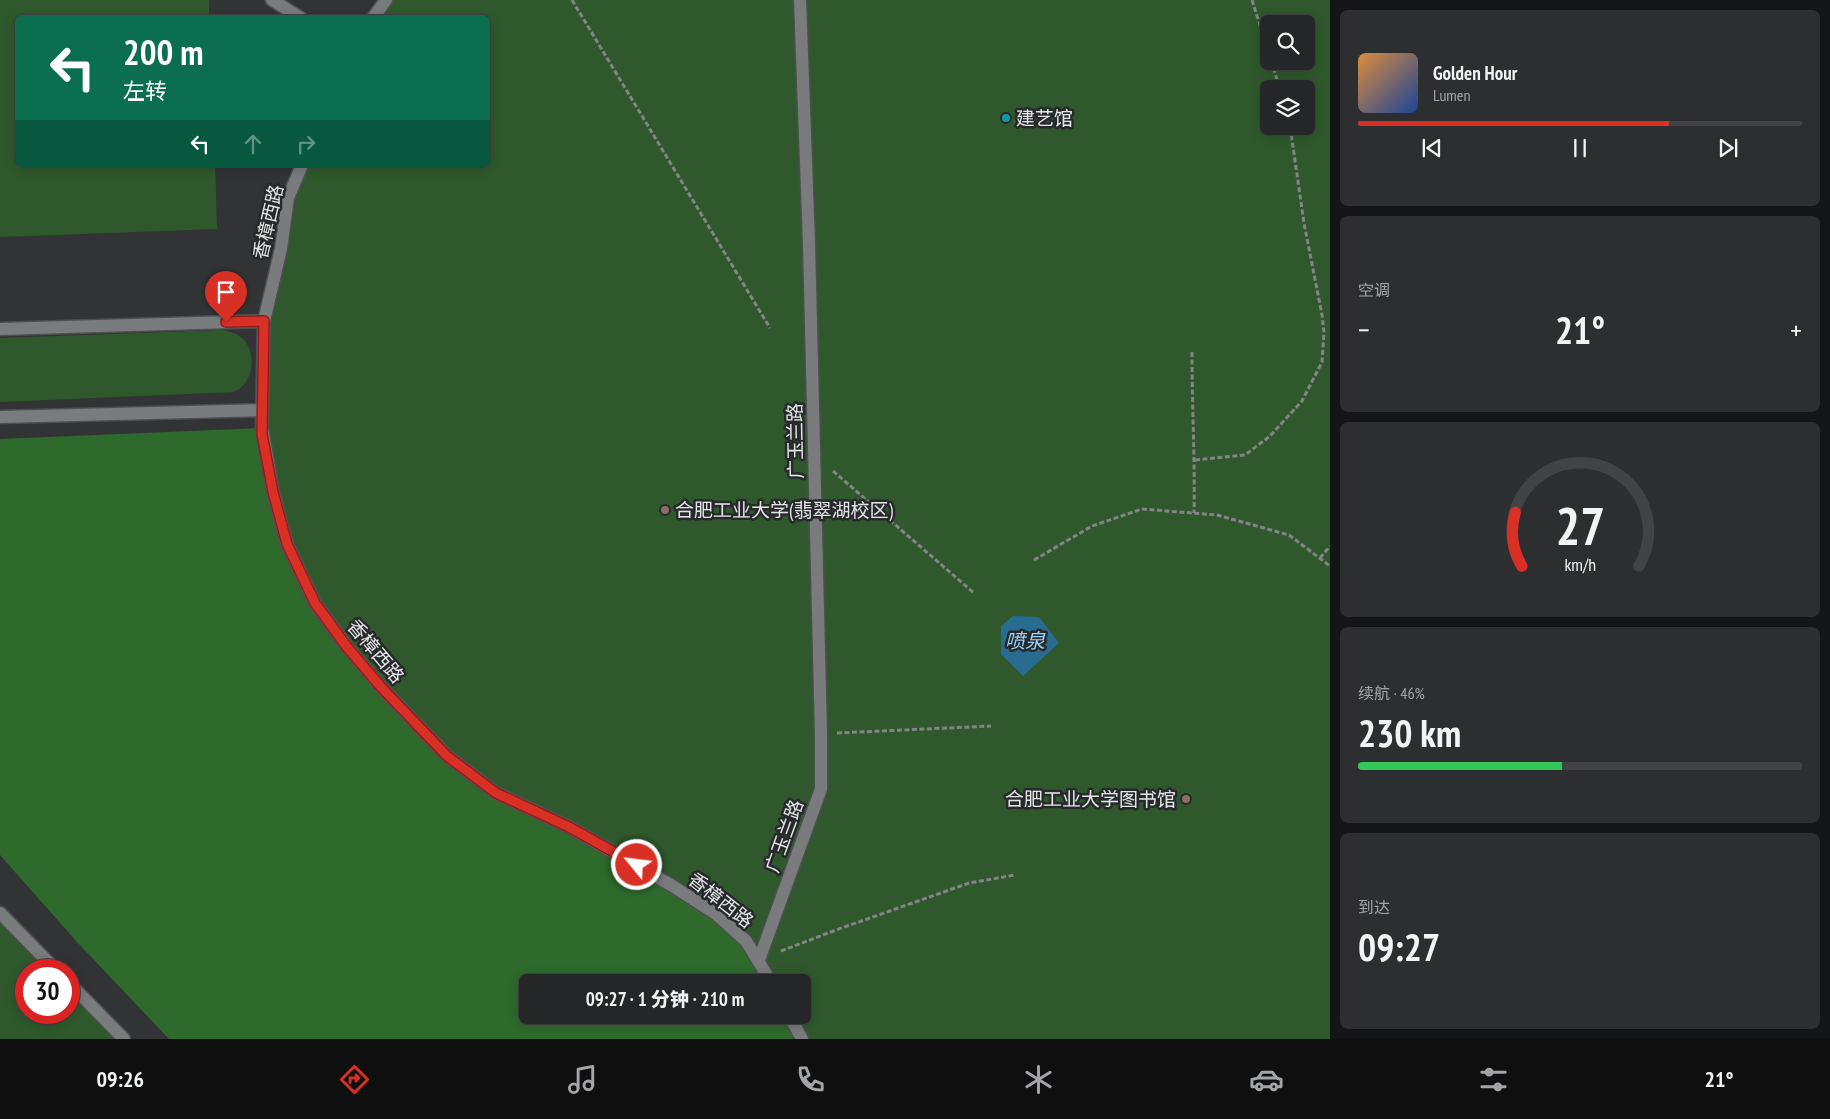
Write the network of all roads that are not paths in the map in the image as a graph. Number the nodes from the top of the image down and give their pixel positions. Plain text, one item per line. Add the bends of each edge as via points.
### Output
1 (272, 0) edge
2 (386, 0) edge
3 (800, 0) edge
4 (296, 15) edge
5 (375, 15) edge
6 (301, 167) edge
7 (264, 321) junction
8 (0, 329) edge
9 (262, 410) junction
10 (0, 416) edge
11 (0, 913) edge
12 (45, 959) edge
13 (759, 960) junction
14 (767, 974) edge
15 (80, 994) edge
16 (794, 1024) edge
17 (124, 1039) edge
18 (802, 1039) edge

1 - 4 street
2 - 5 street
3 - 13 street, 广玉兰路 via 809,233 821,789
6 - 7 street, 香樟西路 via 288,198 281,249
7 - 8 street
7 - 9 street, 香樟西路
9 - 10 street
9 - 13 street, 香樟西路 via 262,434 287,544 315,603 381,687 447,756 496,793 569,827 671,885 716,914 746,941
11 - 12 street
13 - 14 street, 香樟西路
15 - 17 street
16 - 18 street

